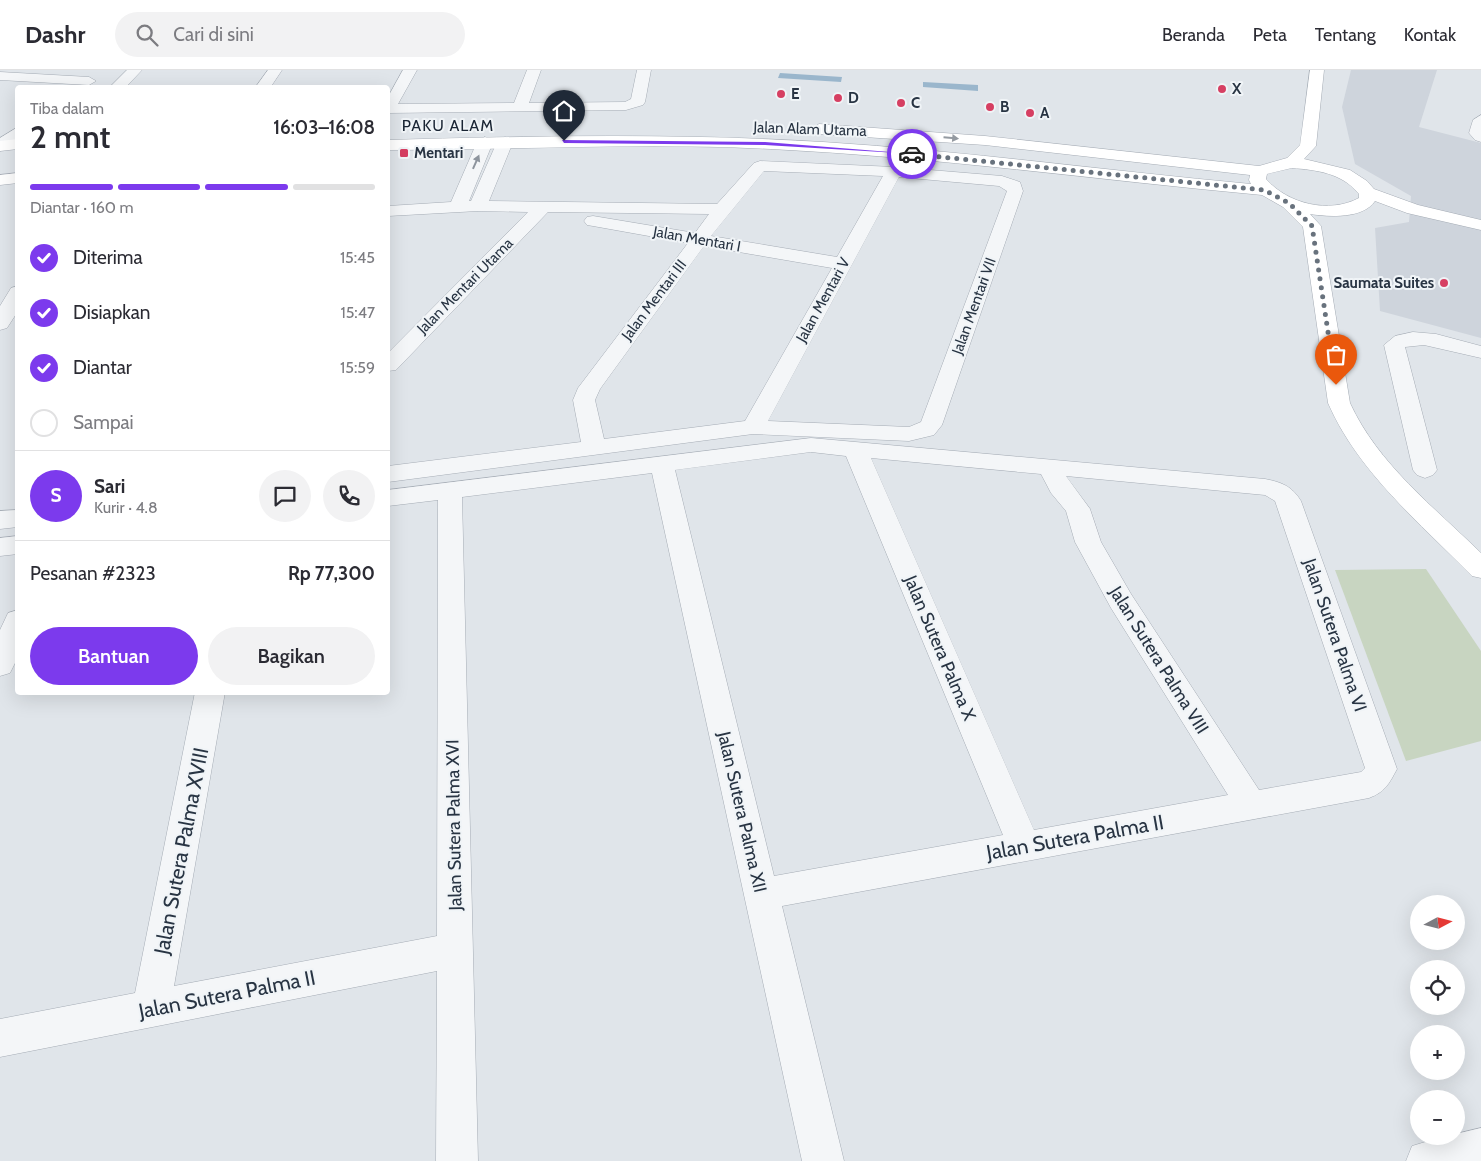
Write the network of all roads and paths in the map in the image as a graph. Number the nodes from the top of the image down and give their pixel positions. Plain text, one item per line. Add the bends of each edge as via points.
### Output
1 (135, 70) edge
2 (275, 70) edge
3 (410, 70) edge
4 (534, 70) edge
5 (644, 70) edge
6 (1317, 70) edge
7 (0, 76) edge
8 (90, 77) edge
9 (119, 85) edge
10 (264, 85) edge
11 (390, 105) edge
12 (520, 106) junction
13 (390, 109) edge
14 (1481, 120) edge
15 (601, 125) dead end
16 (628, 125) dead end
17 (806, 128) dead end
18 (15, 134) edge
19 (1481, 137) edge
20 (485, 142) junction
21 (505, 142) junction
22 (15, 144) edge
23 (390, 145) edge
24 (0, 146) edge
25 (1308, 146) junction
26 (1130, 156) junction
27 (1292, 163) junction
28 (1326, 168) junction
29 (1260, 171) junction
30 (894, 172) junction
31 (15, 178) edge
32 (0, 180) edge
33 (1241, 188) junction
34 (1264, 190) junction
35 (1364, 200) junction
36 (478, 206) junction
37 (458, 207) junction
38 (548, 207) junction
39 (722, 209) junction
40 (390, 214) edge
41 (1320, 218) junction
42 (1481, 225) edge
43 (699, 239) junction
44 (843, 264) junction
45 (15, 297) edge
46 (0, 324) edge
47 (1481, 352) edge
48 (390, 364) edge
49 (753, 427) junction
50 (594, 448) junction
51 (855, 449) junction
52 (662, 463) junction
53 (1049, 467) junction
54 (1425, 470) dead end
55 (1089, 471) junction
56 (390, 474) edge
57 (450, 490) junction
58 (390, 498) edge
59 (1078, 509) junction
60 (15, 518) edge
61 (0, 520) edge
62 (15, 544) edge
63 (0, 547) edge
64 (1481, 568) edge
65 (15, 628) edge
66 (0, 666) edge
67 (209, 695) edge
68 (1381, 769) joint
69 (1251, 805) junction
70 (1025, 847) junction
71 (761, 894) junction
72 (455, 950) junction
73 (151, 1009) junction
74 (0, 1038) edge
75 (1481, 1148) edge
76 (457, 1161) edge
77 (823, 1161) edge
78 (1427, 1161) edge

1 - 9 street
2 - 10 street
3 - 11 street
4 - 12 street
5 - 12 street via 638,102 626,106
6 - 25 main road
7 - 8 street
12 - 13 street
14 - 19 street via 1478,133
15 - 16 main road
17 -> 26 main road, Jalan Alam Utama
18 - 24 street
20 - 21 main road, Jalan Alam Utama
20 - 23 main road, Jalan Alam Utama
37 -> 20 street
21 - 33 main road, Jalan Alam Utama via 693,133
21 - 36 street
22 - 24 main road
25 - 27 main road
25 - 28 main road
26 - 29 main road, Jalan Alam Utama
26 - 33 main road via 1154,164 1236,176 1246,185
27 - 28 main road
27 - 29 main road
28 - 35 main road via 1346,174 1361,184
29 - 34 main road via 1257,180
30 - 39 street, Jalan Mentari III via 760,166
30 - 44 street, Jalan Mentari V
30 - 49 street, Jalan Mentari VII via 1002,181 1014,186 1015,191 931,425 926,430 909,434
31 - 32 main road
33 - 34 main road, Jalan Alam Utama
34 - 41 main road
35 - 41 main road
35 - 42 main road
36 - 37 street, Jalan Mentari I
36 - 38 street, Jalan Mentari I
37 - 40 street, Jalan Mentari I
38 - 39 street, Jalan Mentari I
38 - 43 street, Jalan Mentari I via 574,217
38 - 48 street, Jalan Mentari Utama
39 - 43 street, Jalan Mentari III
41 - 64 main road via 1340,403 1350,428 1376,464
43 - 44 street, Jalan Mentari I
43 - 50 street, Jalan Mentari III via 588,388 584,400
44 - 49 street, Jalan Mentari V
45 - 46 street
47 - 54 street via 1422,338 1399,340 1394,345
49 - 50 street
50 - 56 street
51 - 52 street via 811,445
51 - 53 street
51 - 70 street, Jalan Sutera Palma X
52 - 57 street
52 - 71 street, Jalan Sutera Palma XII
53 - 55 street
53 - 59 street, Jalan Sutera Palma VIII
55 - 59 street via 1088,490
55 - 68 street, Jalan Sutera Palma VI via 1265,487 1275,489 1289,501
57 - 58 street
57 - 72 street, Jalan Sutera Palma XVI
59 - 69 street, Jalan Sutera Palma VIII via 1088,542 1117,593
60 - 61 street
62 - 63 street
65 - 66 street
67 - 73 street, Jalan Sutera Palma XVIII
68 - 69 street, Jalan Sutera Palma II via 1369,784
69 - 70 street, Jalan Sutera Palma II
70 - 71 street, Jalan Sutera Palma II
71 - 77 street, Jalan Sutera Palma XII
72 - 73 street, Jalan Sutera Palma II
72 - 76 street, Jalan Sutera Palma XVI
73 - 74 street, Jalan Sutera Palma II
75 - 78 street

